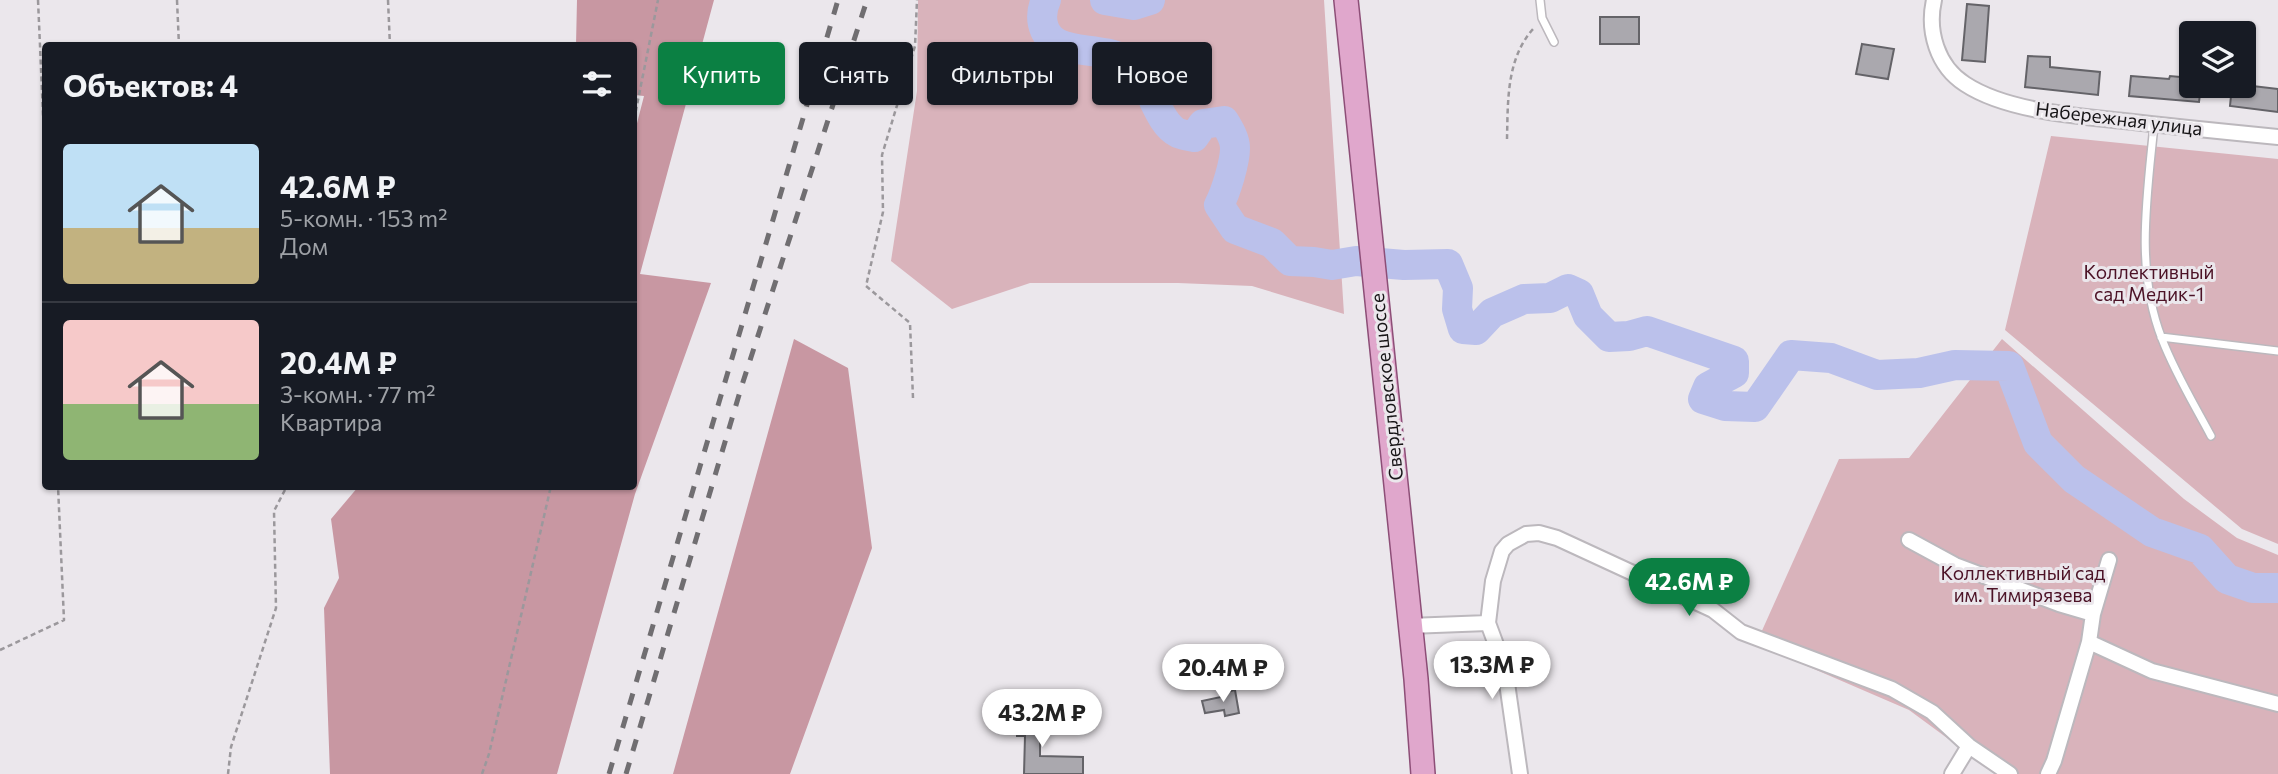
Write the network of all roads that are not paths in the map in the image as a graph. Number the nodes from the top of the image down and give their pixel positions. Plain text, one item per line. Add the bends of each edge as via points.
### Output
1 (1346, 0) edge
2 (1540, 0) edge
3 (1934, 0) edge
4 (1554, 42) dead end
5 (2154, 124) junction
6 (2278, 137) edge
7 (2161, 337) junction
8 (2278, 351) edge
9 (2211, 436) dead end
10 (1909, 540) dead end
11 (2109, 560) dead end
12 (2093, 614) junction
13 (1488, 623) junction
14 (1409, 626) junction
15 (2088, 642) junction
16 (2278, 704) edge
17 (1969, 746) junction
18 (1423, 774) edge
19 (1520, 774) edge
20 (1952, 774) edge
21 (2010, 774) edge
22 (2048, 774) edge

1 - 14 main road, Свердловское шоссе
2 - 4 lane via 1542,18
3 - 5 street, Набережная улица via 1931,27 1935,44 1944,65 1963,83 1985,94 2060,114
5 - 6 street, Набережная улица
5 - 7 lane via 2144,229 2151,304
7 - 8 lane
7 - 9 lane
10 - 12 street via 1955,565
11 - 12 street
12 - 15 street
13 - 14 street
13 - 17 street via 1502,551 1516,538 1539,533 1713,610 1741,632 1892,689 1931,712
13 - 19 street via 1505,669
14 - 18 main road, Свердловское шоссе
15 - 16 street via 2152,671
15 - 22 street
17 - 20 street
17 - 21 street

